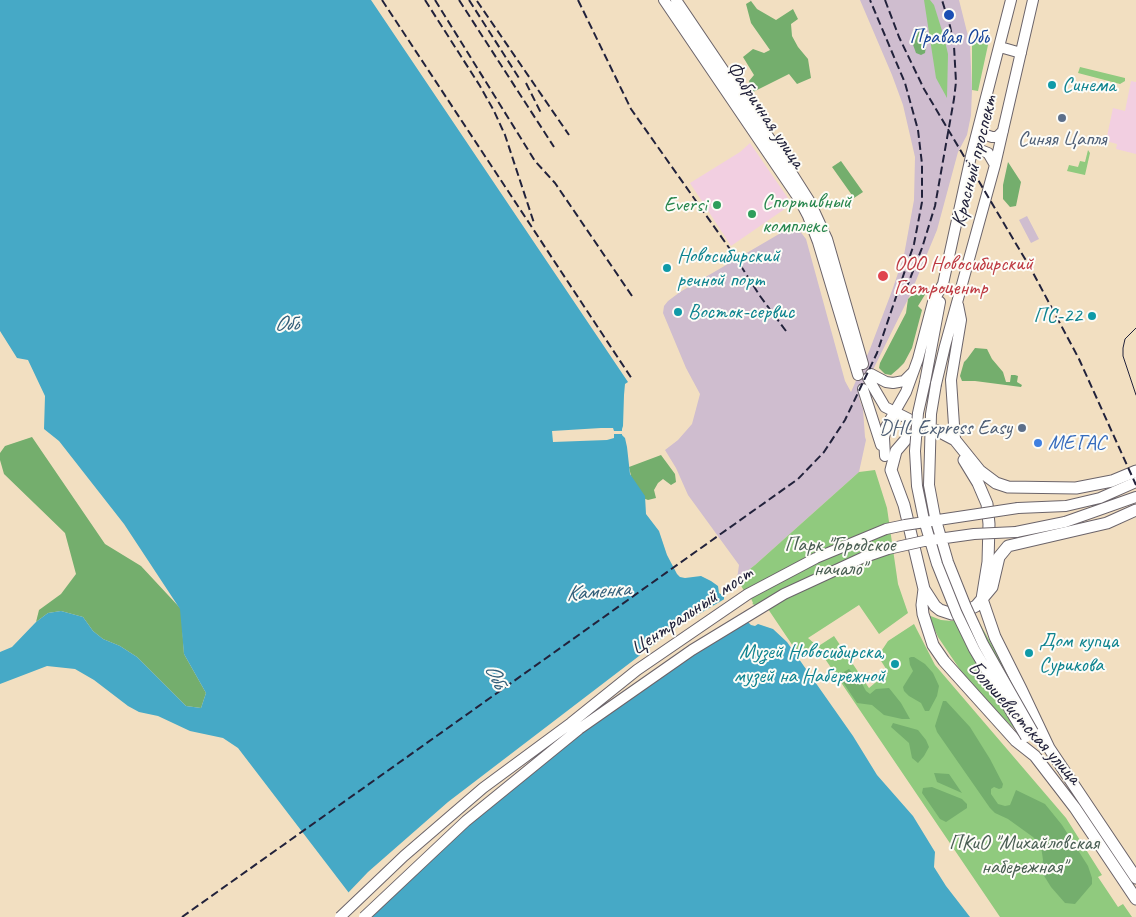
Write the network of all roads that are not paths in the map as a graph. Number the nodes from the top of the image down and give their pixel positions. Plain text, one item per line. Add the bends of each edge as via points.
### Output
1 (664, 0) edge
2 (676, 0) edge
3 (1011, 0) edge
4 (1033, 0) edge
5 (1000, 47) junction
6 (1021, 53) junction
7 (980, 121) junction
8 (1003, 131) junction
9 (971, 156) junction
10 (995, 165) junction
11 (943, 284) junction
12 (958, 302) junction
13 (852, 342) junction
14 (863, 364) dead end
15 (914, 371) junction
16 (866, 376) junction
17 (863, 389) dead end
18 (894, 412) junction
19 (923, 429) junction
20 (955, 440) junction
21 (885, 456) junction
22 (891, 470) junction
23 (1136, 471) edge
24 (1136, 482) edge
25 (1136, 497) edge
26 (1136, 510) edge
27 (924, 589) junction
28 (982, 599) junction
29 (1030, 734) junction
30 (1049, 748) junction
31 (1035, 756) junction
32 (1136, 878) edge
33 (1136, 899) edge
34 (340, 917) edge
35 (364, 917) edge

1 - 13 main road, Фабричная улица via 803,206
2 - 13 main road, Фабричная улица via 810,202 827,239
3 - 5 main road, Красный проспект
4 - 6 main road, Красный проспект
5 - 6 main road
5 - 7 main road, Красный проспект
6 - 8 main road, Красный проспект
7 - 8 main road via 986,135 997,137
7 - 9 main road, Красный проспект
8 - 10 main road, Красный проспект
9 - 10 main road via 983,151
9 - 11 main road, Красный проспект
10 - 12 main road, Красный проспект
11 - 15 main road, Красный проспект via 933,302
11 - 29 main road, bridge via 918,413 917,486 937,564 957,614 974,649
12 - 20 main road, Красный проспект via 961,320 952,371
12 - 29 main road, bridge via 931,414 929,485 948,562 966,607
13 - 14 main road
13 - 16 main road
15 - 16 main road via 904,381 893,383
15 - 18 main road, Красный проспект
16 - 18 main road via 885,407
17 - 21 main road
18 - 19 main road
18 - 21 main road, Красный проспект via 886,427
19 - 20 highway via 938,431
19 - 22 highway via 908,437 896,451
20 - 23 highway via 980,472 1008,487 1076,488 1112,481
20 - 28 highway via 987,504 988,562
21 - 22 main road
22 - 27 highway via 904,505
24 - 34 main road, Центральный мост, bridge via 1100,498 1066,506 1018,508 886,529 816,558 748,594 637,670 483,788
25 - 35 main road, Центральный мост, bridge via 1065,522 888,549 784,594 692,650 579,729 466,820
26 - 28 highway via 1108,523 1008,546 999,557 992,587
27 - 28 highway via 935,606 946,613 962,612 976,606
27 - 31 highway, Большевистская улица via 923,614 933,645 1016,741
28 - 30 highway, Большевистская улица via 995,636
29 - 30 main road
29 - 31 main road
30 - 32 highway, Большевистская улица
31 - 33 highway, Большевистская улица via 1075,808

